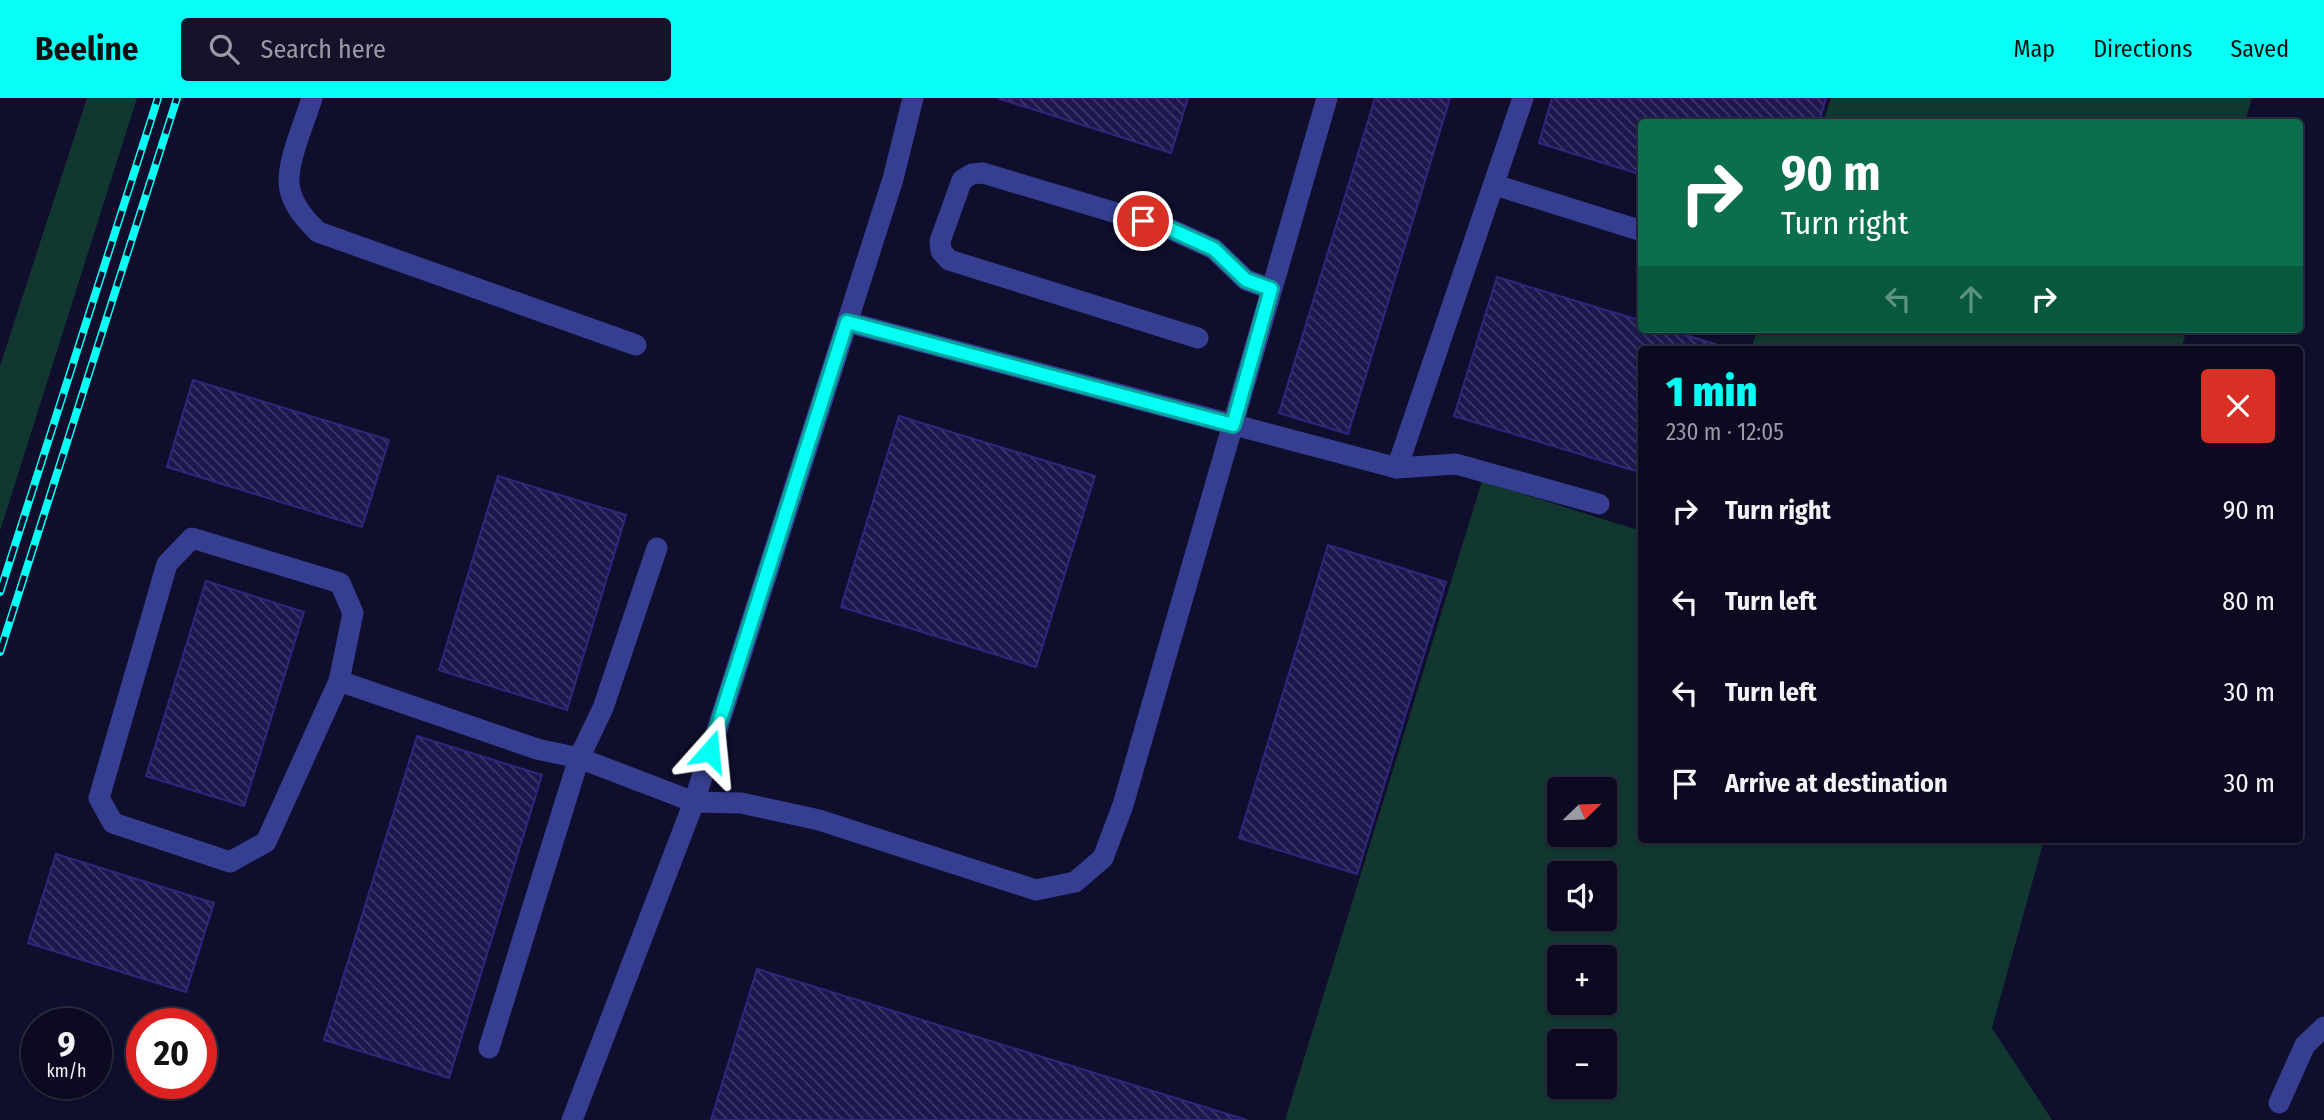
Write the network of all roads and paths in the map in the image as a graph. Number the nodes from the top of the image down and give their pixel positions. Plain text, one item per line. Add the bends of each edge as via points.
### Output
1 (312, 98) edge
2 (1327, 98) edge
3 (1523, 98) edge
4 (911, 99) edge
5 (1495, 185) junction
6 (1638, 230) edge
7 (1271, 289) junction
8 (847, 322) junction
9 (1198, 338) dead end
10 (636, 345) dead end
11 (1233, 425) junction
12 (1397, 468) junction
13 (1599, 504) dead end
14 (657, 548) dead end
15 (339, 681) junction
16 (579, 758) junction
17 (694, 802) junction
18 (2324, 1027) edge
19 (489, 1048) dead end
20 (2279, 1103) dead end
21 (572, 1120) edge

1 - 10 lane via 289,174 297,206 318,232
2 - 7 lane
3 - 5 lane
4 - 8 lane via 892,179
5 - 6 lane
5 - 12 lane
7 - 9 lane via 1246,280 1214,249 1170,229 983,173 962,180 940,241 949,260
7 - 11 lane
8 - 11 lane
8 - 17 lane
11 - 12 lane
11 - 17 lane via 1123,805 1103,858 1075,882 1036,890 819,820 741,803
12 - 13 lane via 1456,464
14 - 16 lane via 603,708
15 - 15 lane via 353,613 341,583 192,538 167,564 99,798 113,823 230,862 266,842
15 - 16 lane via 537,749
16 - 17 lane
16 - 19 lane
17 - 21 lane
18 - 20 lane via 2305,1045

